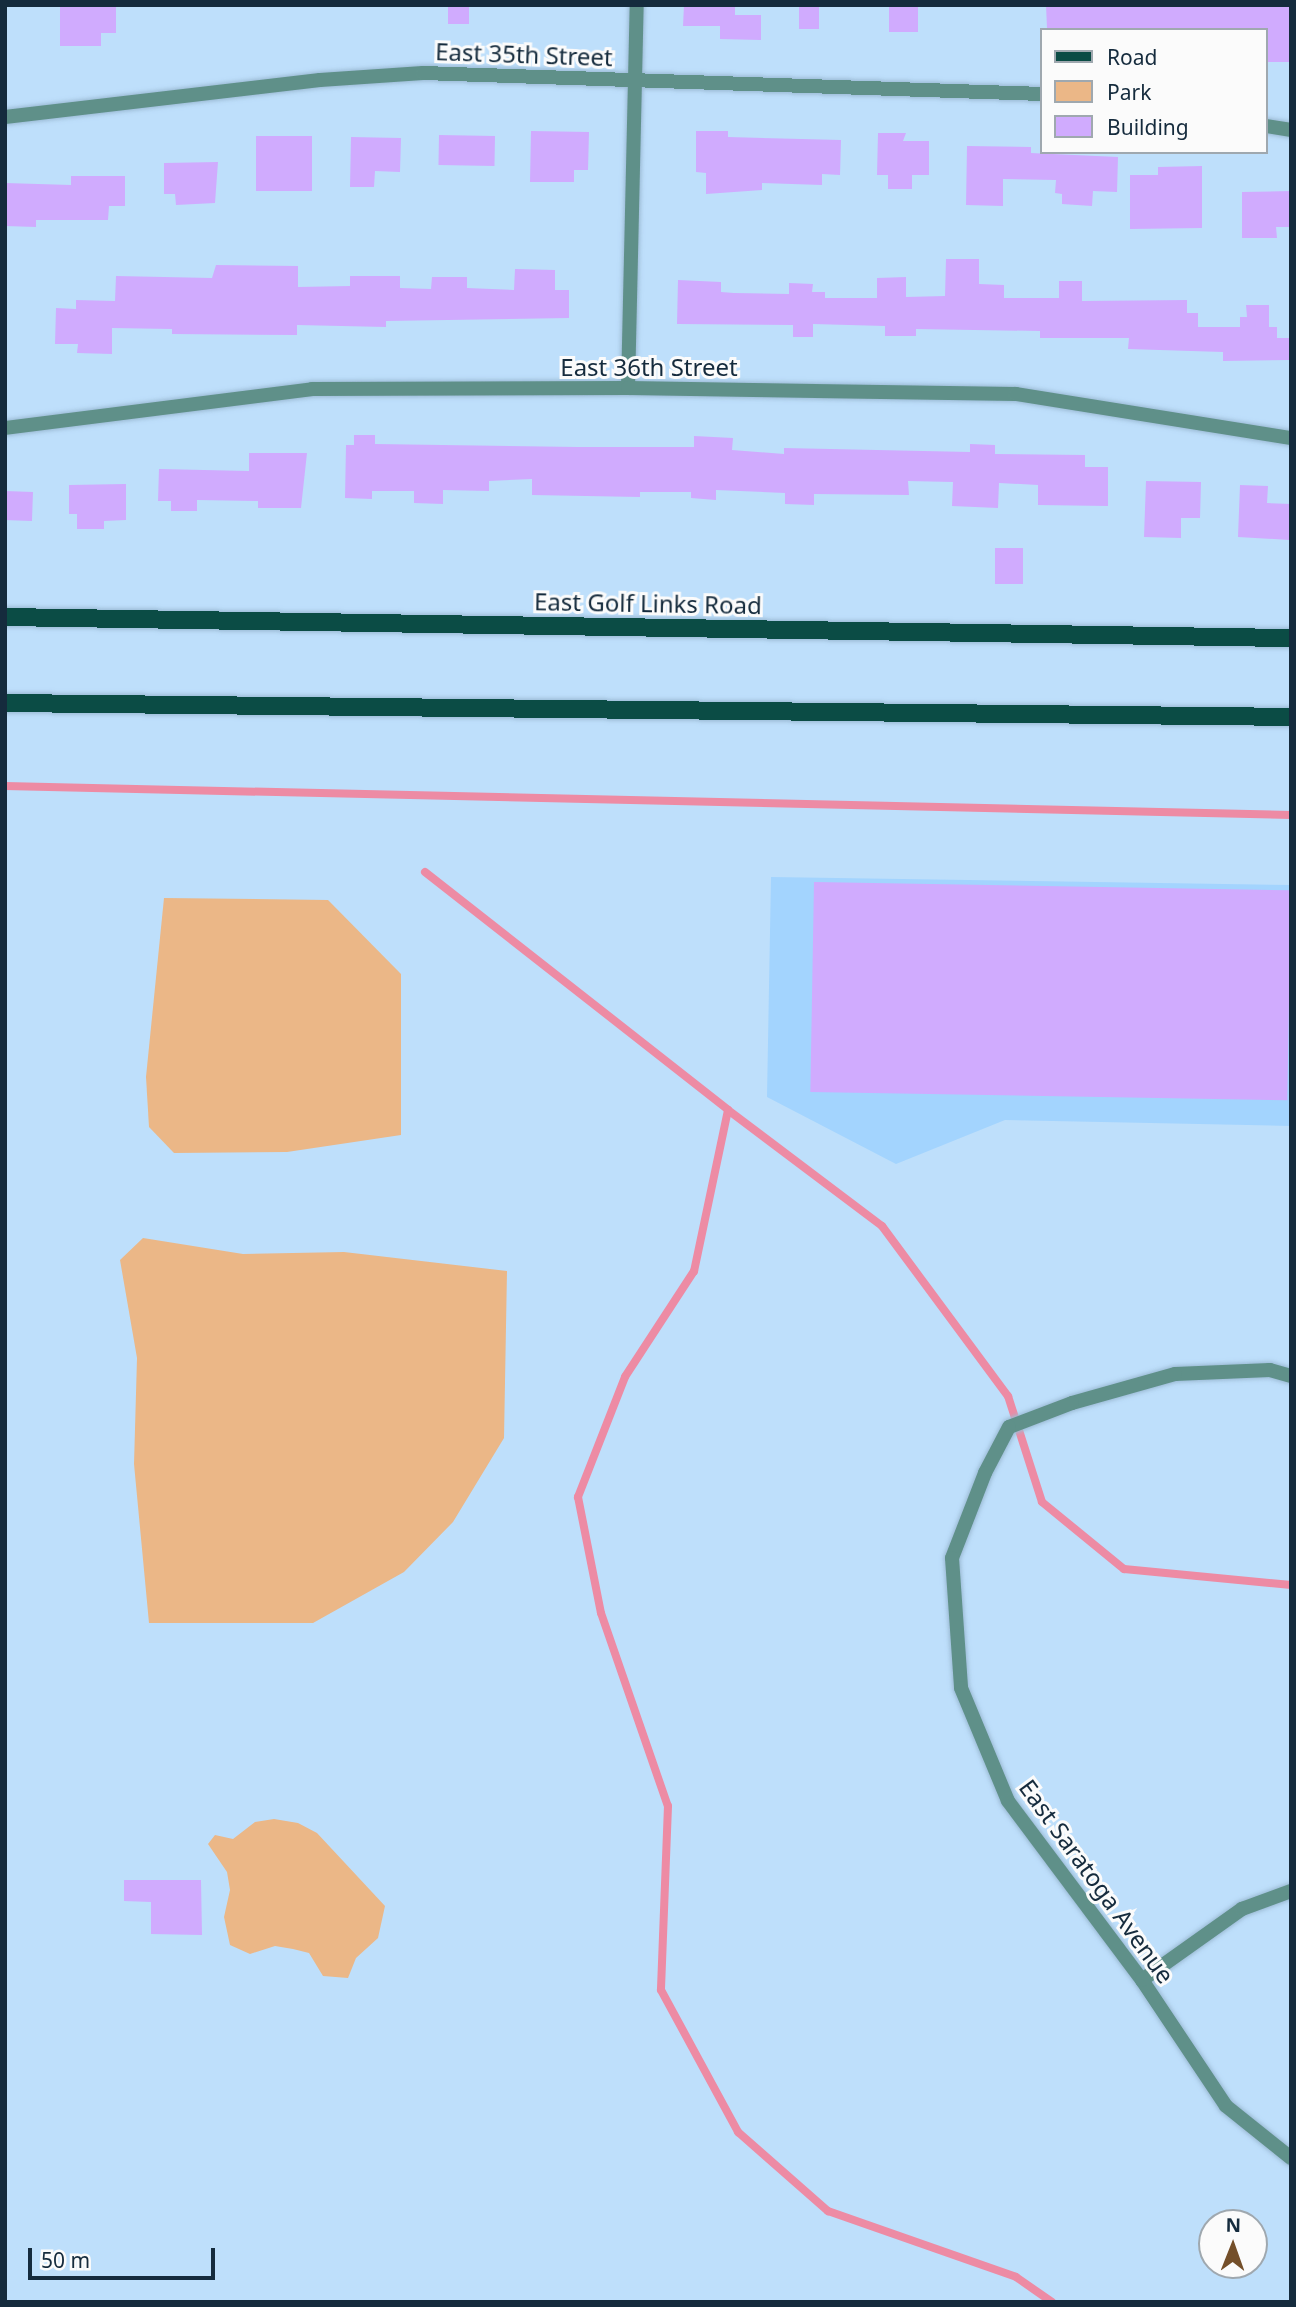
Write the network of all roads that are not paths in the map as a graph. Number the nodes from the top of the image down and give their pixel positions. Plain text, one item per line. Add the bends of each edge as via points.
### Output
1 (637, 5) edge
2 (635, 81) junction
3 (1040, 94) edge
4 (5, 117) edge
5 (1268, 126) edge
6 (1291, 130) edge
7 (628, 388) junction
8 (5, 428) edge
9 (1291, 438) edge
10 (5, 617) edge
11 (1291, 638) edge
12 (5, 703) edge
13 (1291, 718) edge
14 (1291, 1376) edge
15 (1291, 1891) edge
16 (1142, 1980) junction
17 (1291, 2158) edge

1 - 2 street
2 - 3 street, East 35th Street
2 - 4 street, East 35th Street via 423,73 320,80
2 - 7 street
5 - 6 street
7 - 8 street, East 36th Street via 312,389
7 - 9 street, East 36th Street via 1016,394
10 - 11 main road, East Golf Links Road
12 - 13 main road
14 - 16 street, East Saratoga Avenue via 1270,1370 1175,1374 1072,1402 1009,1427 985,1473 952,1558 961,1688 1008,1801
15 - 16 street via 1242,1909
16 - 17 street, East Saratoga Avenue via 1226,2106

